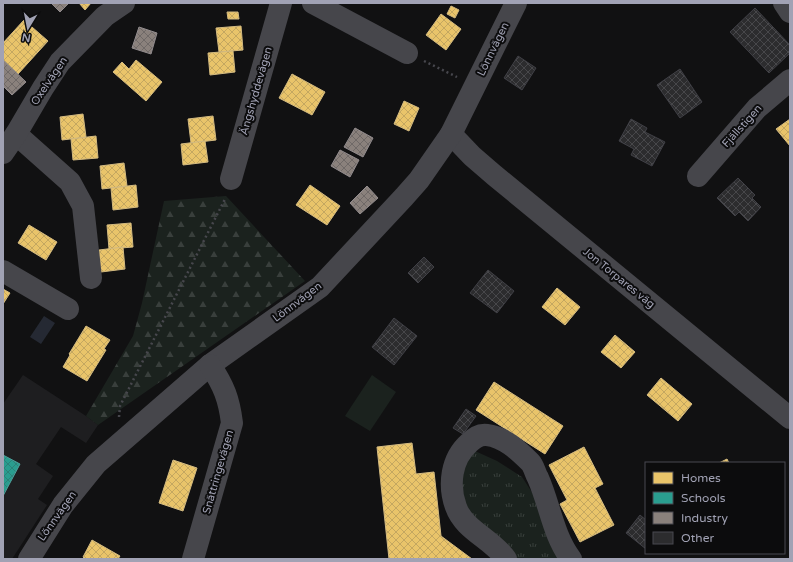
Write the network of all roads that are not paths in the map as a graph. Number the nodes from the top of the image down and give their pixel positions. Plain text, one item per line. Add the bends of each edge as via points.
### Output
1 (124, 3) edge
2 (281, 3) edge
3 (313, 3) edge
4 (516, 3) edge
5 (784, 3) edge
6 (790, 12) edge
7 (408, 53) road end
8 (790, 80) edge
9 (16, 134) junction
10 (451, 134) junction
11 (3, 153) edge
12 (698, 176) dead end
13 (231, 179) road end
14 (3, 271) edge
15 (91, 278) dead end
16 (68, 309) dead end
17 (210, 365) junction
18 (790, 418) edge
19 (28, 559) edge
20 (193, 559) edge
21 (506, 559) edge
22 (571, 559) edge

1 - 9 street, Oxelvägen via 105,16 60,62
2 - 13 street, Ängshyddevägen
3 - 7 street
4 - 10 street, Lönnvägen
5 - 6 street
8 - 12 street, Fjällstigen via 757,108
9 - 11 street, Oxelvägen
9 - 15 street via 70,182 83,206
10 - 17 street, Lönnvägen via 414,186 320,287
10 - 18 street, Jon Torpares väg via 494,176
14 - 16 street
17 - 19 street, Lönnvägen via 96,464 63,505
17 - 20 street, Snättringevägen via 220,379 230,403 232,423
21 - 22 street via 461,517 456,507 452,472 465,446 477,436 487,435 502,439 531,464 542,486 560,540

